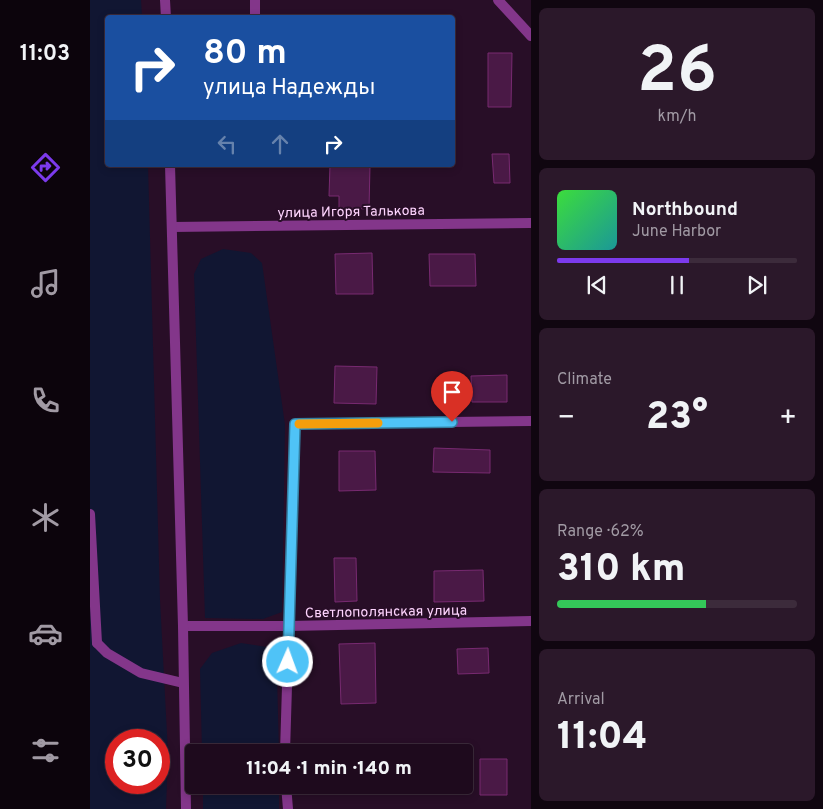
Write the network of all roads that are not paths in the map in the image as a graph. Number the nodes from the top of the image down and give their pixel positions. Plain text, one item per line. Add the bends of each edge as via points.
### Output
1 (165, 0) edge
2 (255, 0) edge
3 (498, 0) edge
4 (166, 15) edge
5 (254, 15) edge
6 (530, 36) edge
7 (170, 167) edge
8 (530, 222) edge
9 (172, 227) junction
10 (530, 421) edge
11 (90, 514) edge
12 (530, 621) edge
13 (183, 626) junction
14 (289, 626) junction
15 (183, 683) junction
16 (285, 744) edge
17 (287, 794) edge
18 (186, 809) edge
19 (288, 809) edge

1 - 4 street
2 - 5 street
3 - 6 street
7 - 9 street
8 - 9 street, улица Игоря Талькова
9 - 13 street
10 - 14 street via 295,424
11 - 15 street via 97,643 141,672
12 - 14 street, Светлополянская улица
13 - 14 street, Светлополянская улица
13 - 15 street
14 - 16 street
15 - 18 street
17 - 19 street

